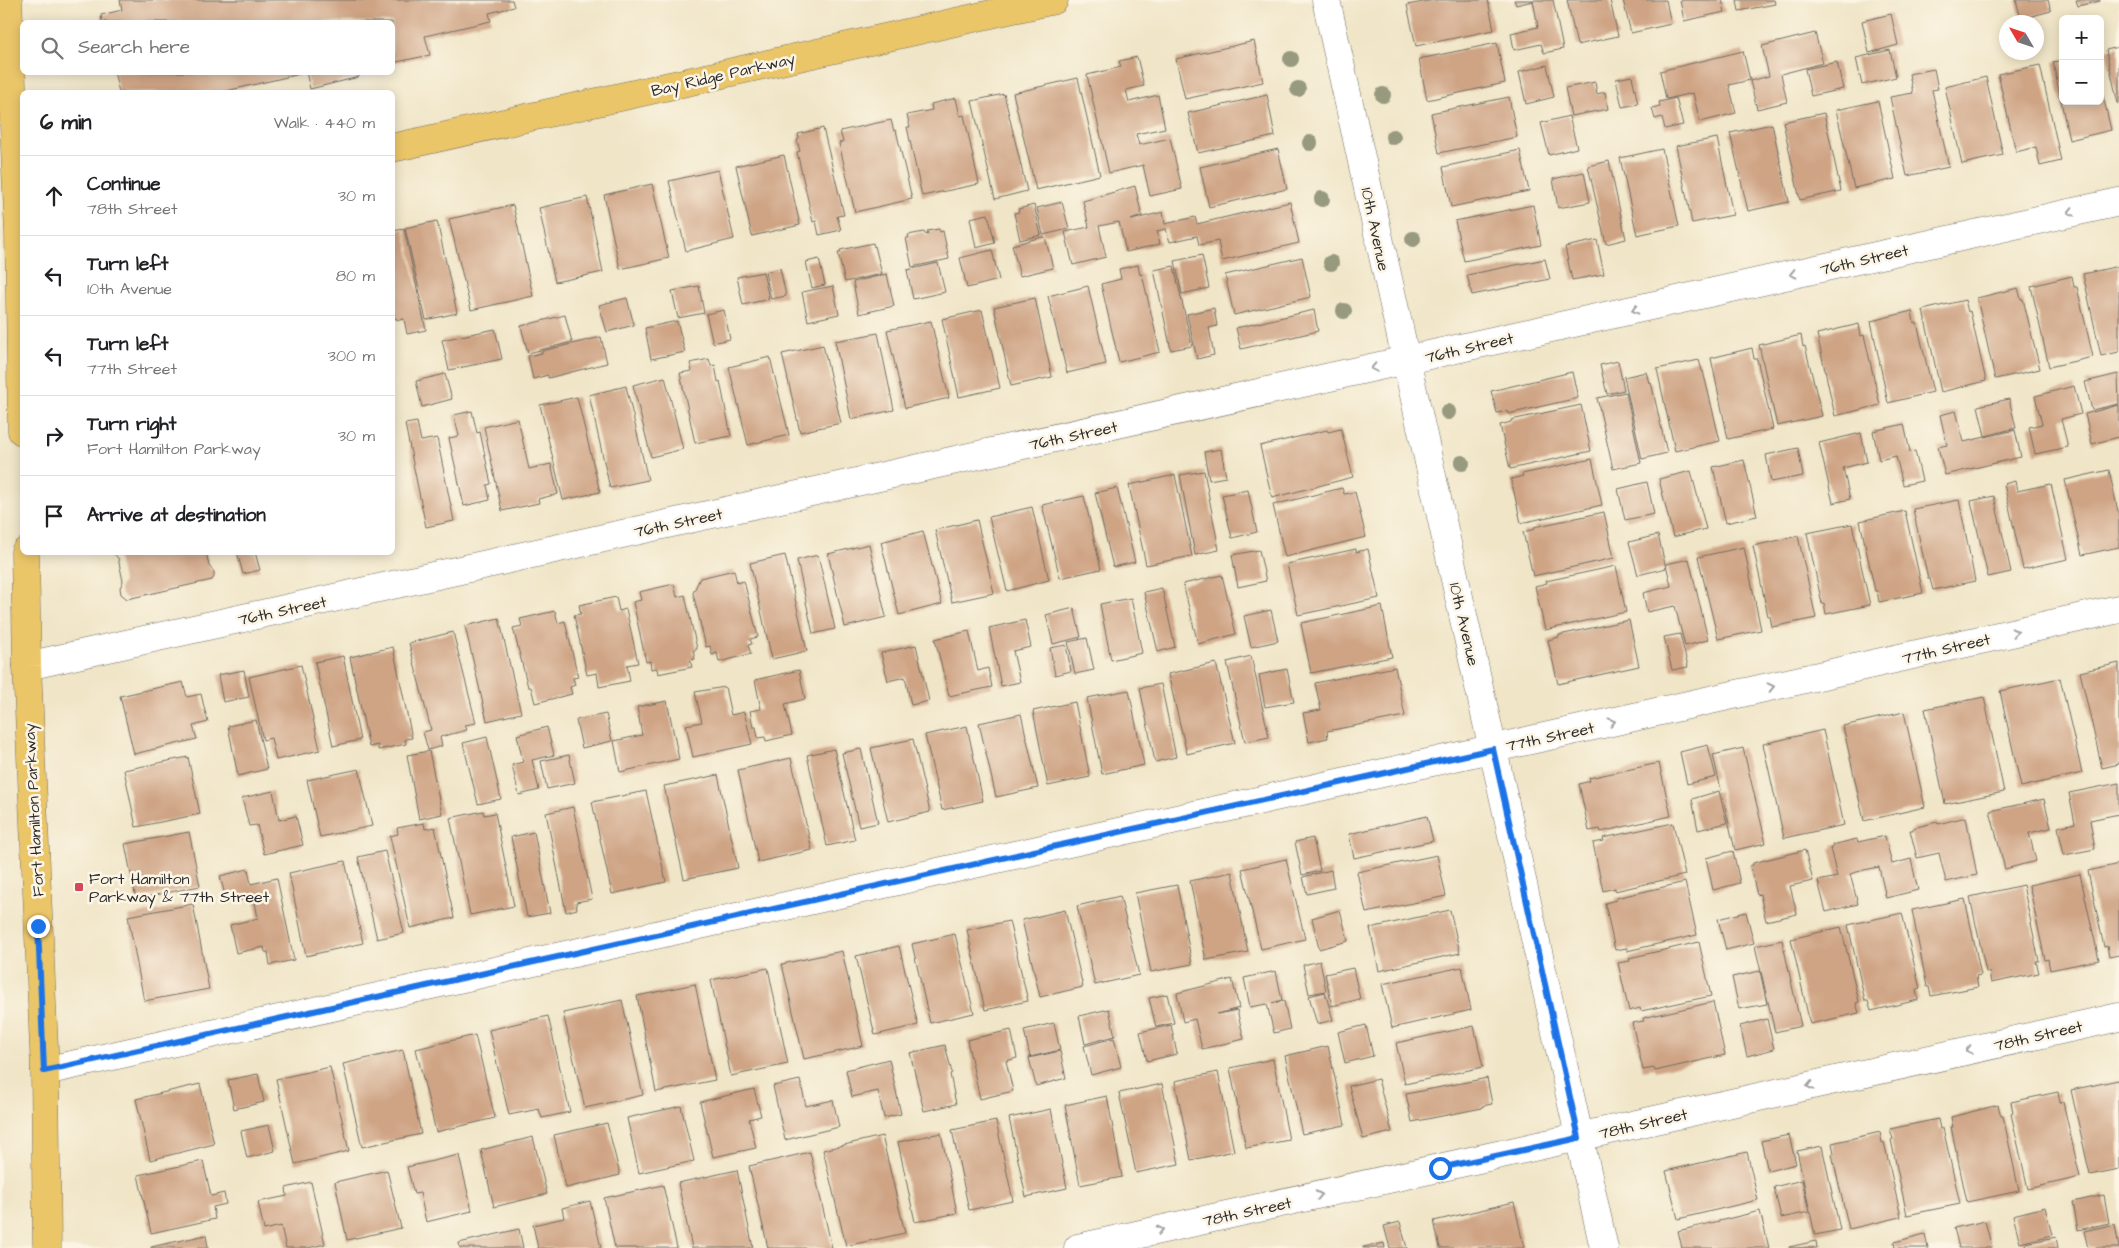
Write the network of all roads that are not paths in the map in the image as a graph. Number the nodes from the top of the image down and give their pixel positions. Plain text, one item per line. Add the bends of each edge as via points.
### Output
1 (8, 0) edge
2 (1054, 0) edge
3 (1326, 0) edge
4 (395, 147) edge
5 (2119, 202) edge
6 (14, 234) edge
7 (1406, 361) junction
8 (20, 382) edge
9 (25, 555) edge
10 (2119, 609) edge
11 (27, 666) junction
12 (1493, 749) junction
13 (2119, 1017) edge
14 (44, 1071) junction
15 (1579, 1138) junction
16 (47, 1248) edge
17 (1078, 1248) edge
18 (1604, 1248) edge

1 - 6 main road
2 - 4 main road, Bay Ridge Parkway
3 - 7 street, 10th Avenue
5 -> 7 street, 76th Street
6 - 8 main road
7 -> 11 street, 76th Street
7 - 12 street, 10th Avenue
9 - 11 main road, Fort Hamilton Parkway
12 -> 10 street, 77th Street
11 - 14 main road, Fort Hamilton Parkway
12 - 14 street, 77th Street
12 - 15 street, 10th Avenue
13 -> 15 street, 78th Street
14 - 16 main road, Fort Hamilton Parkway
17 -> 15 street, 78th Street
15 - 18 street, 10th Avenue

